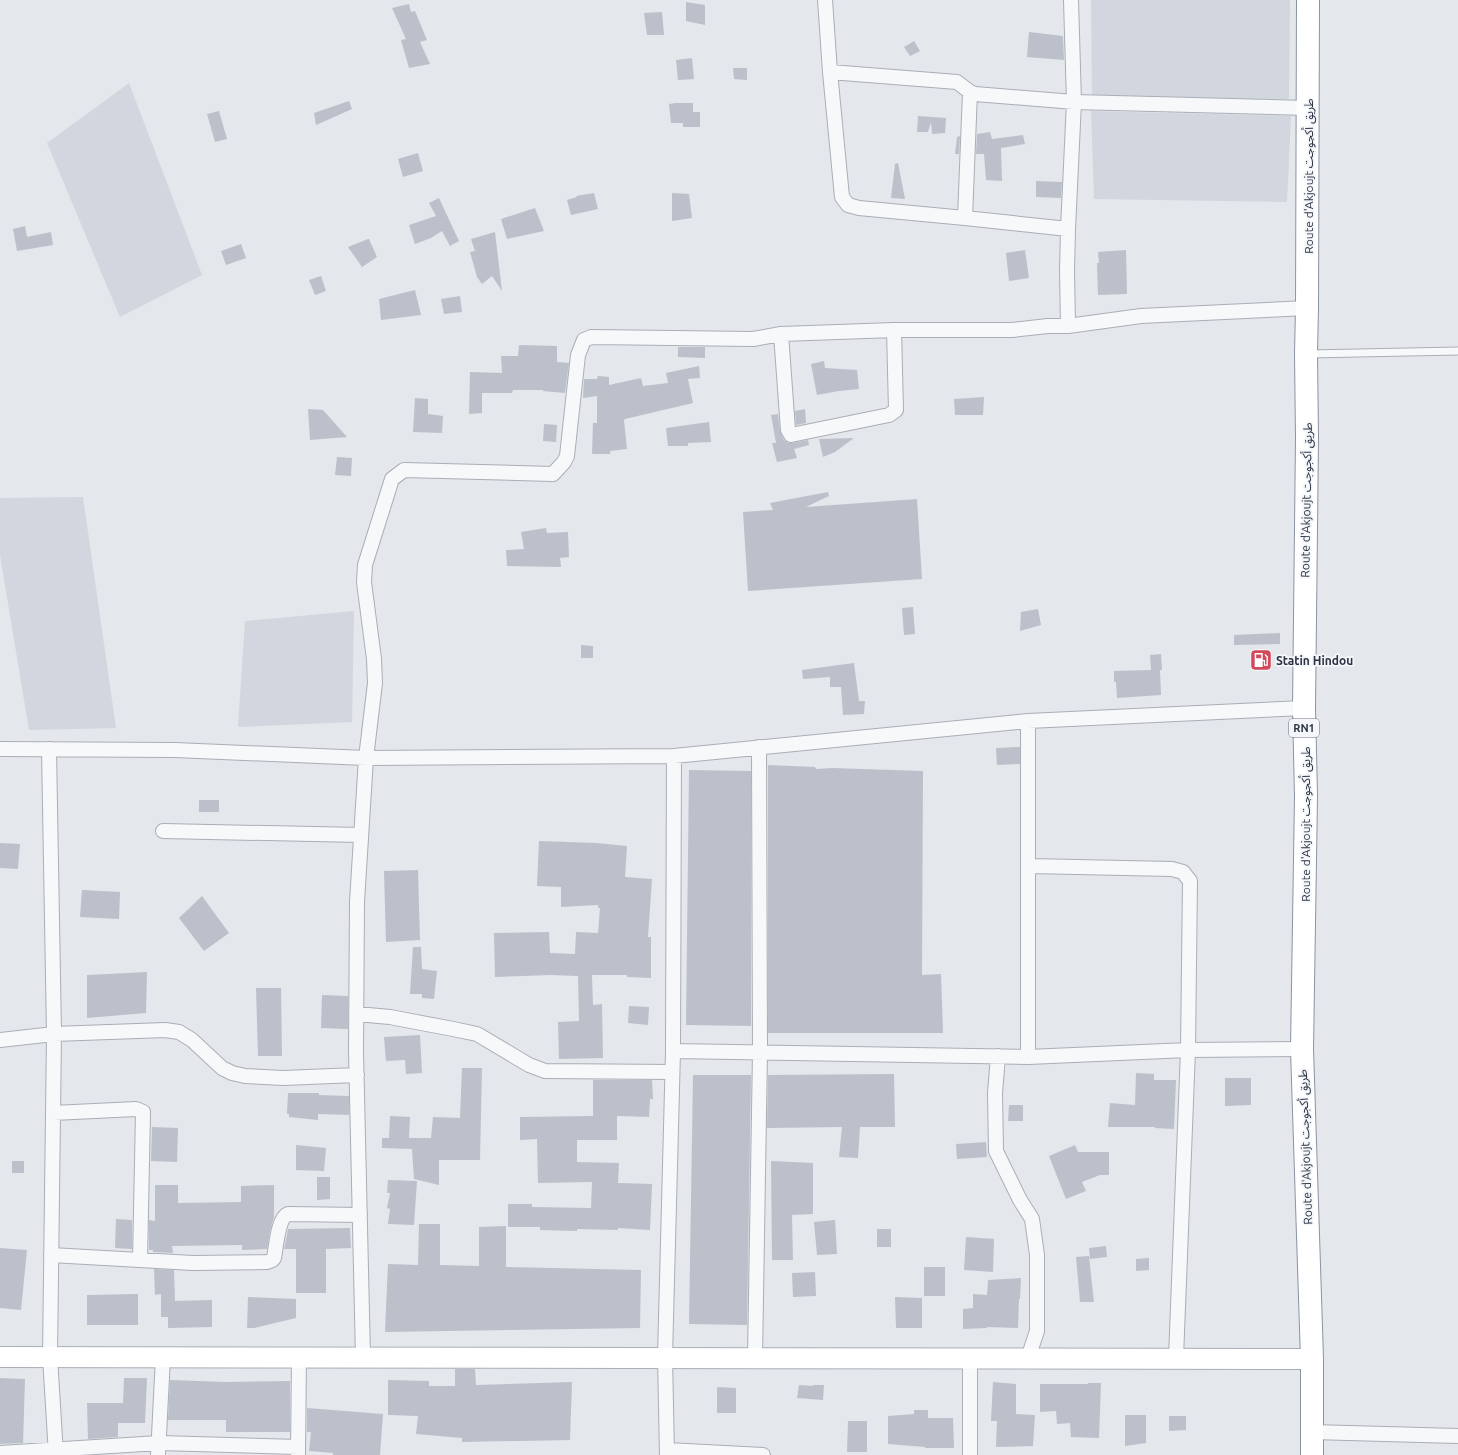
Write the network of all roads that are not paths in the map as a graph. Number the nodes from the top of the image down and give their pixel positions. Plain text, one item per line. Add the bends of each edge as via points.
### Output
1 (825, 0) edge
2 (1071, 0) edge
3 (1308, 0) edge
4 (830, 72) junction
5 (970, 92) junction
6 (1074, 102) junction
7 (1308, 108) junction
8 (965, 218) junction
9 (1068, 229) junction
10 (1307, 308) junction
11 (1068, 326) junction
12 (894, 330) junction
13 (781, 334) junction
14 (1458, 351) edge
15 (1306, 354) junction
16 (1304, 708) junction
17 (1028, 721) junction
18 (759, 748) junction
19 (0, 749) edge
20 (49, 749) junction
21 (674, 756) junction
22 (366, 758) junction
23 (163, 831) dead end
24 (361, 835) junction
25 (1028, 866) junction
26 (356, 1014) junction
27 (54, 1034) junction
28 (0, 1040) edge
29 (1302, 1049) junction
30 (1188, 1050) junction
31 (673, 1051) junction
32 (760, 1052) junction
33 (998, 1056) junction
34 (1028, 1057) junction
35 (672, 1072) junction
36 (357, 1075) junction
37 (53, 1113) junction
38 (360, 1215) junction
39 (51, 1255) junction
40 (140, 1260) junction
41 (0, 1357) edge
42 (50, 1357) junction
43 (163, 1357) junction
44 (299, 1357) junction
45 (363, 1357) junction
46 (665, 1357) junction
47 (756, 1358) junction
48 (970, 1358) junction
49 (1028, 1358) junction
50 (1176, 1358) junction
51 (1312, 1359) junction
52 (1312, 1432) junction
53 (1458, 1436) edge
54 (158, 1449) edge
55 (298, 1451) edge
56 (56, 1452) edge
57 (666, 1452) edge
58 (0, 1454) edge
59 (761, 1455) edge
60 (970, 1455) edge
61 (1312, 1455) edge

1 - 4 street
2 - 6 street
3 - 7 highway, Route d'Akjoujt طريق أكجوجت / RN1
4 - 5 street via 957,82
4 - 8 street via 842,197 848,205
5 - 6 street
5 - 8 street
6 - 7 street
6 - 9 street
7 - 10 highway, Route d'Akjoujt طريق أكجوجت / RN1
8 - 9 street
9 - 11 street
10 - 11 street via 1141,316
10 - 15 highway, Route d'Akjoujt طريق أكجوجت / RN1
11 - 12 street via 1012,330
12 - 13 street
12 - 13 street via 896,410 889,415 791,435 788,430
13 - 22 street via 753,339 591,337 584,340 578,355 566,456 553,474 404,470 397,473 392,479 365,565 364,582 374,658
14 - 15 lane
15 - 16 highway, Route d'Akjoujt طريق أكجوجت / RN1
16 - 17 street
16 - 29 highway, Route d'Akjoujt طريق أكجوجت / RN1 via 1306,796
17 - 18 street
17 - 25 street
18 - 21 street
18 - 32 street
19 - 20 street
20 - 22 street via 175,750
20 - 27 street
21 - 22 street
21 - 31 street
22 - 24 street
23 - 24 street
24 - 26 street via 357,902
25 - 30 street via 1172,869 1184,872 1190,881 1191,894
25 - 34 street
26 - 35 street via 390,1017 477,1034 529,1065 545,1071
26 - 36 street
27 - 28 street
27 - 36 street via 165,1030 179,1032 192,1040 222,1068 232,1073 283,1078
27 - 37 street
29 - 30 street
29 - 51 highway, Route d'Akjoujt طريق أكجوجت / RN1
30 - 34 street
30 - 50 street
31 - 32 street
31 - 35 street
32 - 33 street
32 - 47 street
33 - 34 street
33 - 49 street via 996,1151 1032,1219 1038,1255 1037,1331
35 - 46 street
36 - 38 street
37 - 39 street
37 - 40 street via 136,1109 143,1112
38 - 40 street via 285,1215 281,1222 274,1258 267,1262 193,1263
38 - 45 street
39 - 40 street
39 - 42 street
41 - 42 street
42 - 43 street
42 - 56 street
43 - 44 street
43 - 54 street
44 - 45 street
44 - 55 street
45 - 46 street
46 - 47 street
46 - 57 street
47 - 48 street
48 - 49 street
48 - 60 street
49 - 50 street
50 - 51 street
51 - 52 highway, Route d'Akjoujt طريق أكجوجت / RN1
52 - 53 street
52 - 61 highway, Route d'Akjoujt طريق أكجوجت / RN1
54 - 55 street
54 - 56 street
56 - 58 street
57 - 59 street

